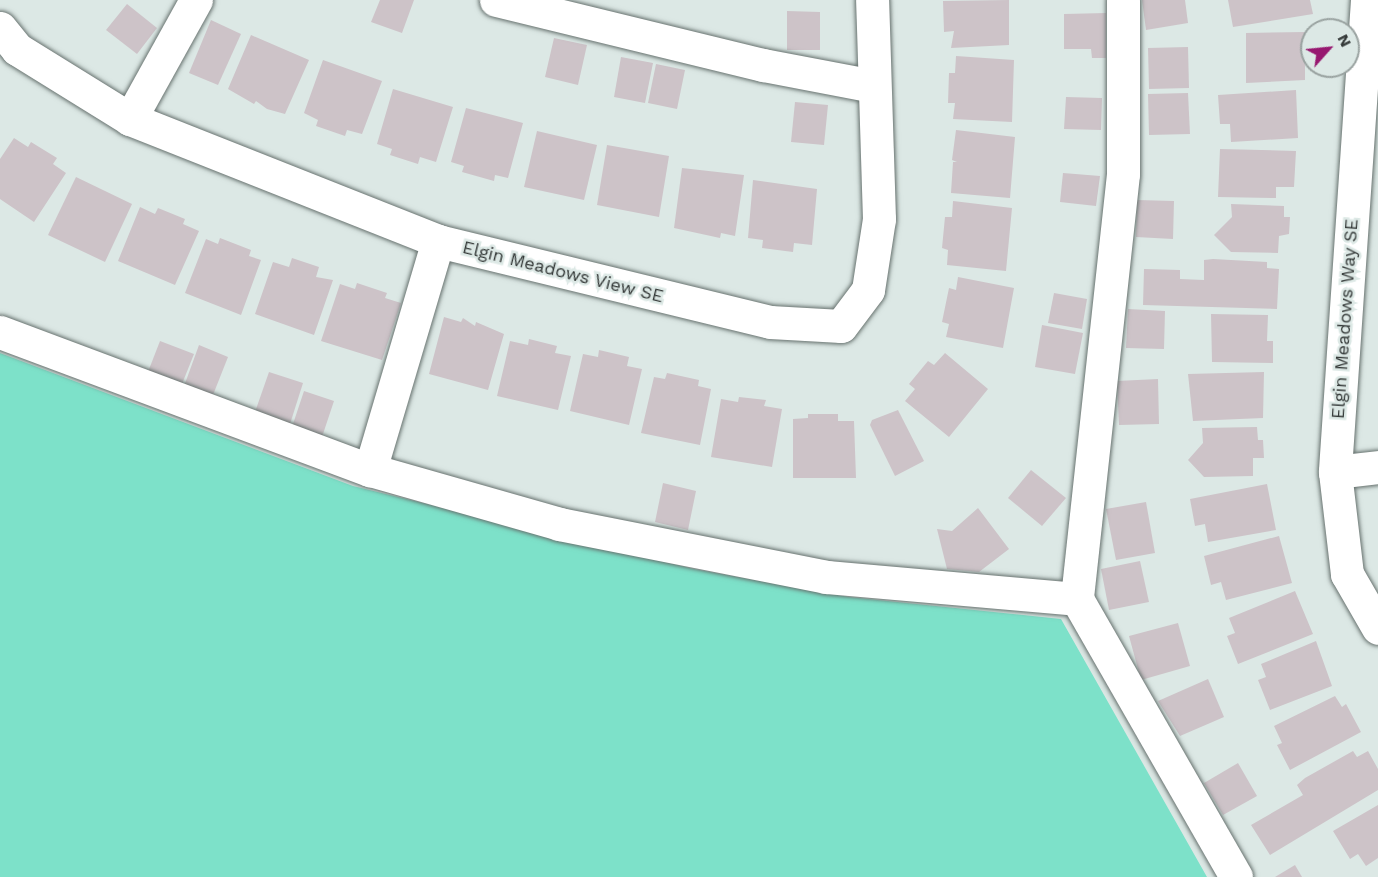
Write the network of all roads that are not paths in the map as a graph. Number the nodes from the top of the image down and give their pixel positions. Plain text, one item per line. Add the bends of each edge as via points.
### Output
1 (196, 0) edge
2 (496, 0) edge
3 (872, 0) edge
4 (1124, 0) edge
5 (1366, 0) edge
6 (0, 28) edge
7 (873, 86) junction
8 (130, 119) junction
9 (1365, 206) edge
10 (438, 241) junction
11 (0, 332) edge
12 (1378, 467) edge
13 (370, 470) junction
14 (1335, 472) junction
15 (1077, 599) junction
16 (1378, 628) edge
17 (1236, 877) edge

1 - 8 street
2 - 7 street via 763,65
3 - 7 street, Elgin Meadows View SE
4 - 15 street via 1123,174
5 - 9 street, Elgin Meadows Way SE
6 - 8 street, Elgin Meadows View SE via 17,49
7 - 10 street, Elgin Meadows View SE via 879,219 868,290 841,326 770,322
8 - 10 street, Elgin Meadows View SE
9 - 14 street, Elgin Meadows Way SE
10 - 13 street
11 - 13 street
12 - 14 street
13 - 15 street via 559,524 826,577
14 - 16 street, Elgin Meadows Way SE via 1347,574
15 - 17 street

